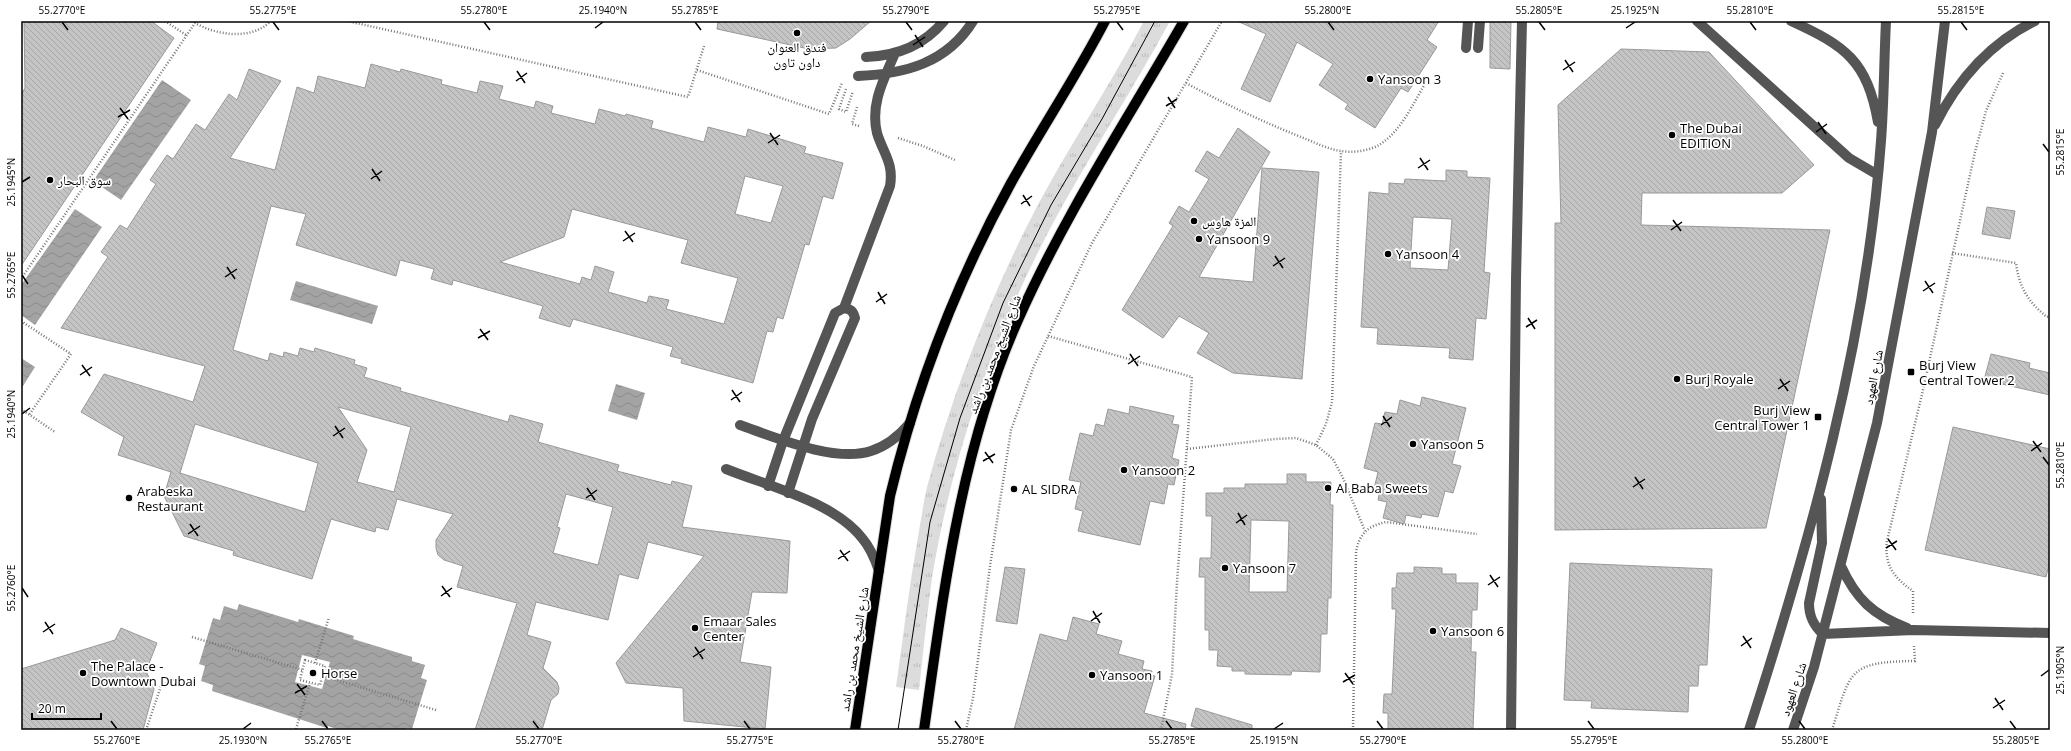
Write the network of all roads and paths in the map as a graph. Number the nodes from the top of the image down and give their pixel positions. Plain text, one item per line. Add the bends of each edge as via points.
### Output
1 (165, 21) edge
2 (271, 21) edge
3 (347, 21) edge
4 (937, 21) edge
5 (944, 21) edge
6 (973, 21) edge
7 (1104, 21) edge
8 (1184, 21) edge
9 (1222, 21) edge
10 (1468, 21) edge
11 (1480, 21) edge
12 (1522, 21) edge
13 (1697, 21) edge
14 (1791, 21) edge
15 (1886, 21) edge
16 (1945, 21) edge
17 (2035, 21) edge
18 (934, 32) junction
19 (186, 35) junction
20 (704, 46) dead end
21 (1466, 48) dead end
22 (1478, 48) dead end
23 (895, 53) junction
24 (866, 58) dead end
25 (697, 70) junction
26 (2003, 73) dead end
27 (885, 75) junction
28 (1428, 79) dead end
29 (857, 81) joint
30 (1186, 83) junction
31 (852, 124) dead end
32 (877, 132) junction
33 (1932, 132) junction
34 (1882, 140) junction
35 (1341, 151) junction
36 (955, 160) dead end
37 (1878, 175) junction
38 (1952, 253) junction
39 (21, 278) edge
40 (844, 308) junction
41 (2050, 316) edge
42 (21, 321) edge
43 (1048, 336) junction
44 (21, 409) edge
45 (29, 415) junction
46 (910, 423) junction
47 (740, 425) dead end
48 (55, 432) dead end
49 (783, 441) junction
50 (803, 446) junction
51 (1316, 446) junction
52 (1187, 449) junction
53 (726, 469) dead end
54 (768, 486) junction
55 (788, 493) junction
56 (1820, 495) junction
57 (1364, 531) junction
58 (1477, 534) dead end
59 (1841, 566) junction
60 (879, 571) junction
61 (329, 617) dead end
62 (1913, 630) junction
63 (2050, 633) edge
64 (1823, 634) junction
65 (192, 637) dead end
66 (315, 663) junction
67 (302, 670) junction
68 (324, 676) junction
69 (180, 681) dead end
70 (310, 683) junction
71 (436, 710) dead end
72 (296, 729) dead end
73 (146, 730) edge
74 (855, 730) edge
75 (924, 730) edge
76 (966, 730) edge
77 (1161, 730) edge
78 (1353, 730) edge
79 (1510, 730) edge
80 (1749, 730) edge
81 (1793, 730) edge
82 (1832, 730) edge

1 - 19 path
2 - 19 path via 249,32 227,34 195,23
3 - 25 path via 688,97
4 - 18 street
5 - 18 street
6 - 27 street via 960,38 939,56 913,69
7 - 46 main road, شارع الشيخ محمد بن راشد via 1010,184 981,242 933,355
8 - 75 main road, شارع الشيخ محمد بن راشد via 1045,261 1017,322 993,387 972,453 956,520
9 - 30 path
10 - 21 street
11 - 22 street
12 - 79 street
13 - 37 street via 1849,158
14 - 34 street via 1839,46 1861,70 1870,87
15 - 34 street, شارع العهود
16 - 33 street, شارع العهود
17 - 33 street via 2005,39 1970,72 1949,101
18 - 23 street via 922,41
19 - 39 path
20 - 25 path
23 - 24 street
23 - 27 street
25 - 29 path via 829,114 841,83 848,84 839,109 846,112
26 - 38 path via 1986,111
27 - 29 street
27 - 32 street via 876,102
28 - 35 path via 1389,138 1366,150
30 - 35 path via 1280,129
30 - 43 path via 1092,243
31 - 32 path
32 - 36 path via 923,146
32 - 40 street via 891,165 892,176
33 - 59 street, شارع العهود via 1877,423
34 - 37 street, شارع العهود
35 - 51 path via 1332,402
37 - 56 street, شارع العهود via 1858,314
38 - 41 path via 2016,263 2018,276 2028,299 2047,317
38 - 62 path via 1886,552 1887,563 1904,585 1913,591
40 - 49 street via 835,313
40 - 50 street via 854,313 855,318 822,393
42 - 45 path via 71,354
43 - 52 path via 1192,377
43 - 76 path via 1034,366 1012,430 990,566 973,698
44 - 45 path
45 - 48 path
46 - 50 street via 899,436 870,452 837,454
46 - 60 main road, شارع الشيخ محمد بن راشد via 890,496
47 - 49 street
49 - 50 street
49 - 54 street
50 - 55 street
51 - 52 path via 1296,438
51 - 57 path via 1333,459
52 - 77 path via 1172,674
53 - 54 street
54 - 55 street
55 - 60 street via 820,506 850,525 863,538
56 - 64 street via 1822,543 1809,611 1814,624
56 - 80 street, شارع العهود
57 - 58 path via 1375,524 1386,522
57 - 78 path via 1358,541 1356,552
59 - 62 street via 1856,593 1872,609 1889,621
59 - 64 street, شارع العهود
60 - 74 main road, شارع الشيخ محمد بن راشد
61 - 66 path
62 - 63 street
62 - 64 street
62 - 82 path via 1915,661 1876,662 1858,670 1847,684
64 - 81 street, شارع العهود
65 - 67 path
66 - 67 path via 305,660
66 - 68 path via 325,666
67 - 70 path via 300,680
68 - 70 path via 320,685
68 - 71 path
69 - 73 path via 173,680 161,686
70 - 72 path

